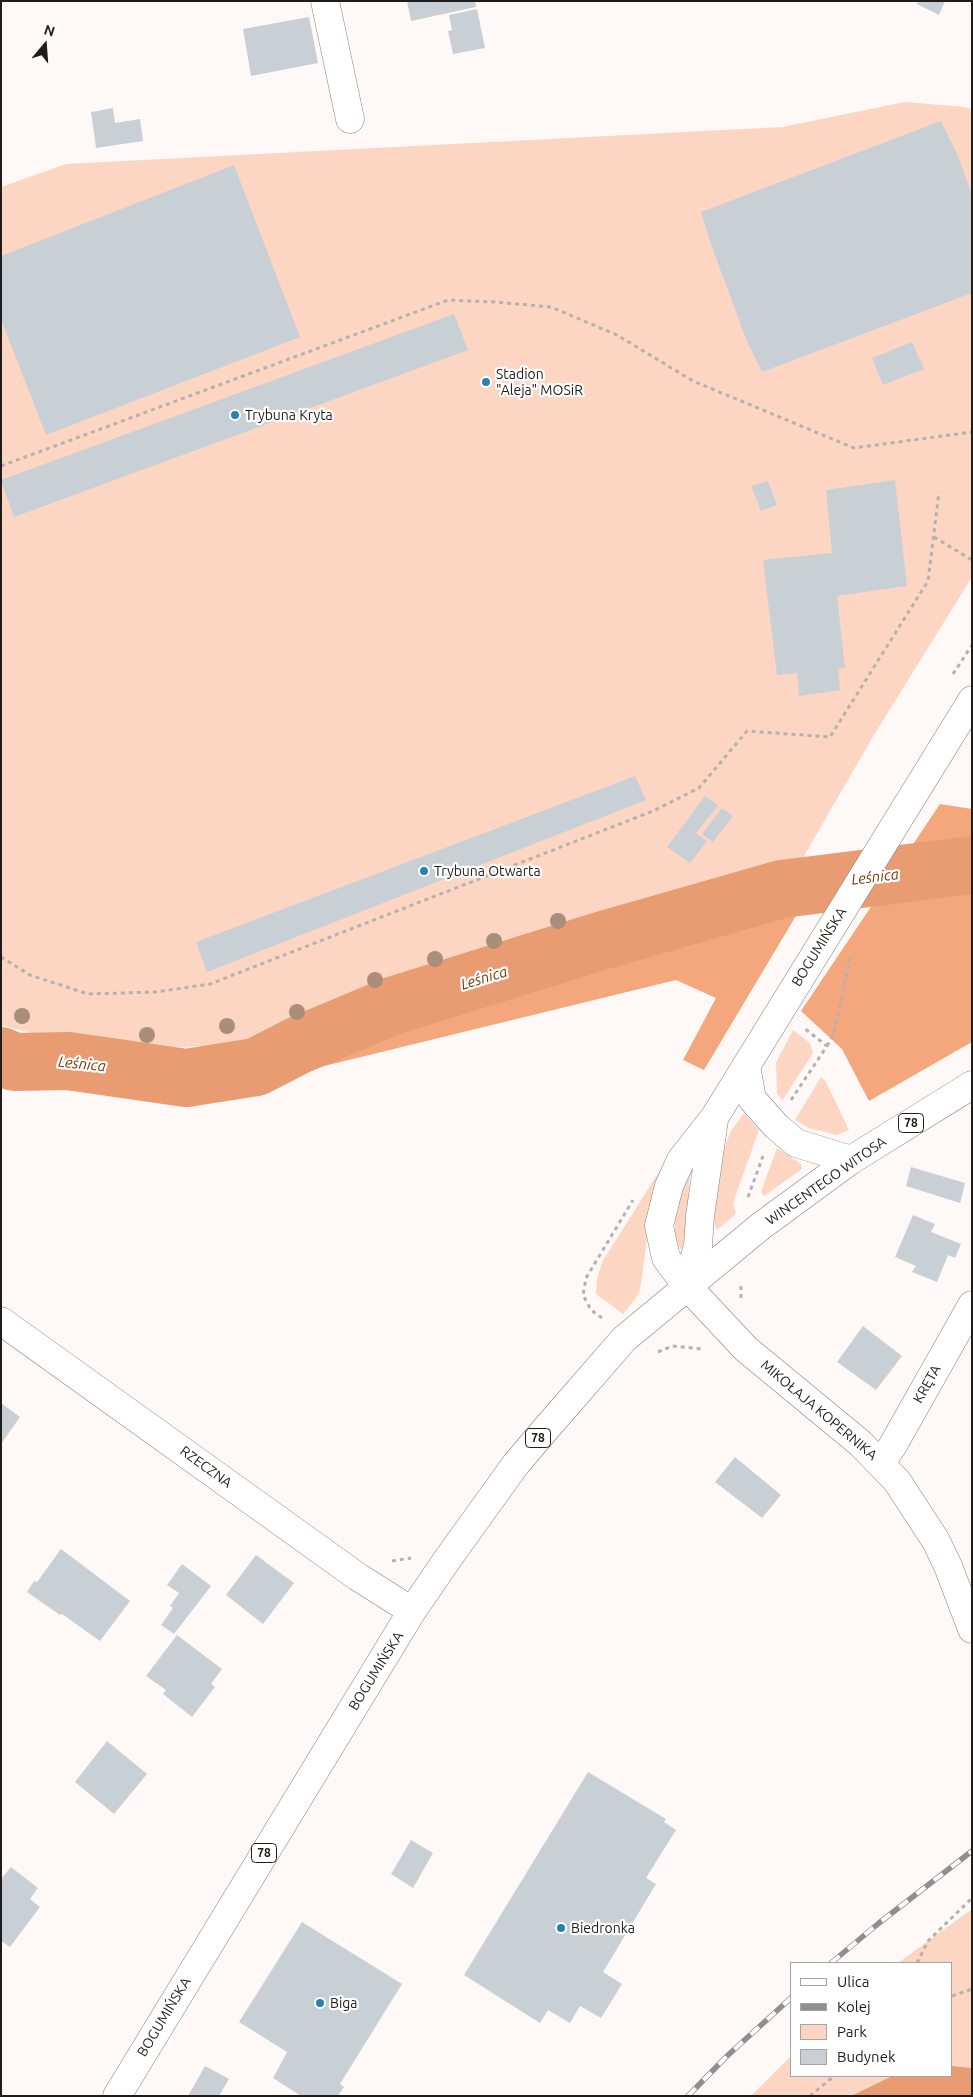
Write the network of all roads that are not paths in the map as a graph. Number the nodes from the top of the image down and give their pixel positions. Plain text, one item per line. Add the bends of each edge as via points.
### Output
1 (325, 1) edge
2 (350, 119) dead end
3 (972, 700) edge
4 (746, 1066) junction
5 (972, 1085) edge
6 (714, 1118) junction
7 (851, 1160) junction
8 (687, 1286) junction
9 (972, 1305) edge
10 (1, 1321) edge
11 (881, 1462) junction
12 (412, 1611) junction
13 (972, 1629) edge
14 (117, 2096) edge

1 - 2 street
3 - 4 street, BOGUMIŃSKA
4 - 6 street, BOGUMIŃSKA
4 - 7 street via 752,1099 776,1126 796,1142
5 - 7 street, WINCENTEGO WITOSA / 78
6 - 8 street, BOGUMIŃSKA via 698,1246
6 - 8 street, BOGUMIŃSKA via 681,1160 669,1186 659,1226 666,1258
7 - 8 street, WINCENTEGO WITOSA / 78
8 - 11 street, MIKOŁAJA KOPERNIKA via 746,1349
8 - 12 street, BOGUMIŃSKA / 78 via 624,1339 544,1430 448,1557
9 - 11 street, KRĘTA
10 - 12 street, RZECZNA via 358,1577
11 - 13 street, MIKOŁAJA KOPERNIKA via 936,1541
12 - 14 street, BOGUMIŃSKA / 78

